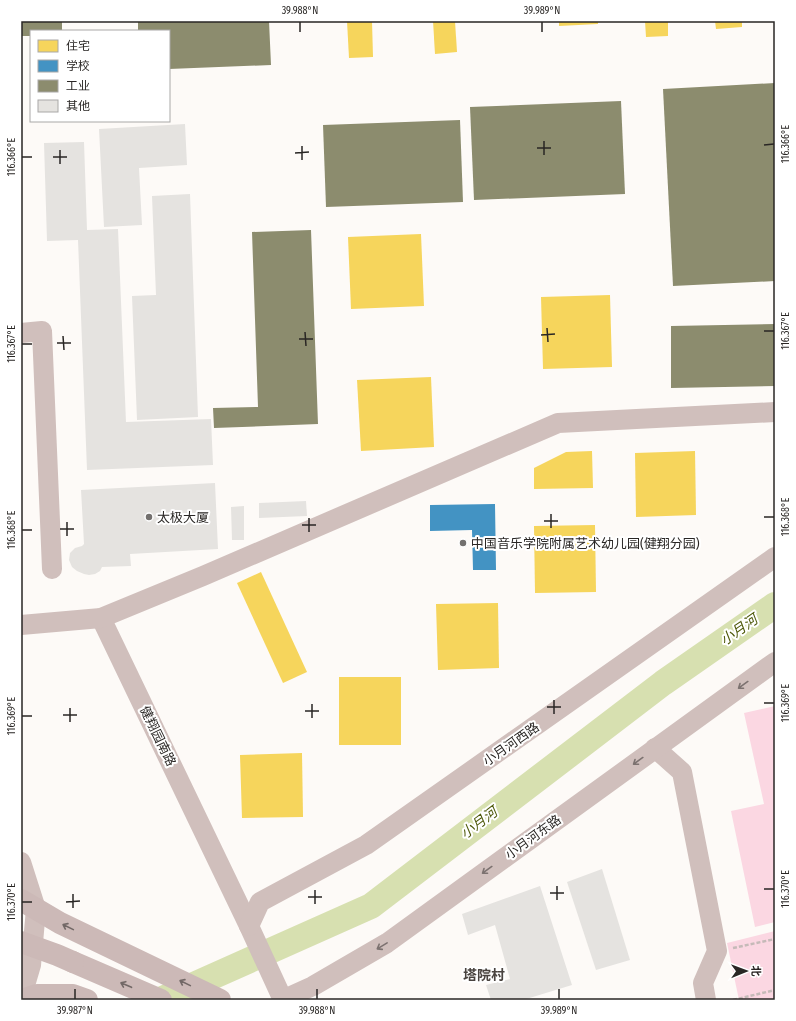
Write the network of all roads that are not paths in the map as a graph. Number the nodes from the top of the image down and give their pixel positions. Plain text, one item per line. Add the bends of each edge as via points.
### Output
1 (21, 333) edge
2 (775, 412) edge
3 (775, 557) edge
4 (52, 569) dead end
5 (100, 618) junction
6 (21, 625) edge
7 (775, 662) edge
8 (655, 748) junction
9 (21, 863) edge
10 (21, 900) edge
11 (249, 926) junction
12 (21, 942) edge
13 (31, 965) junction
14 (21, 1000) edge
15 (53, 1000) edge
16 (87, 1000) edge
17 (161, 1000) edge
18 (220, 1000) edge
19 (283, 1000) edge
20 (706, 1000) edge

1 - 4 street via 42,331
2 - 5 street via 558,423
3 - 11 street, 小月河西路 via 366,845 260,902
5 - 6 street
5 - 11 street, 健翔园南路
7 -> 8 street, 小月河东路
8 -> 19 street, 小月河东路 via 387,942 313,986
8 - 20 street via 682,772 717,952 703,983
9 - 13 street via 36,909
18 -> 10 highway, bridge via 60,923
11 - 19 street, 健翔园南路
17 -> 12 highway, bridge
13 - 14 street
13 - 15 street
14 - 16 highway, bridge via 37,995 73,995

